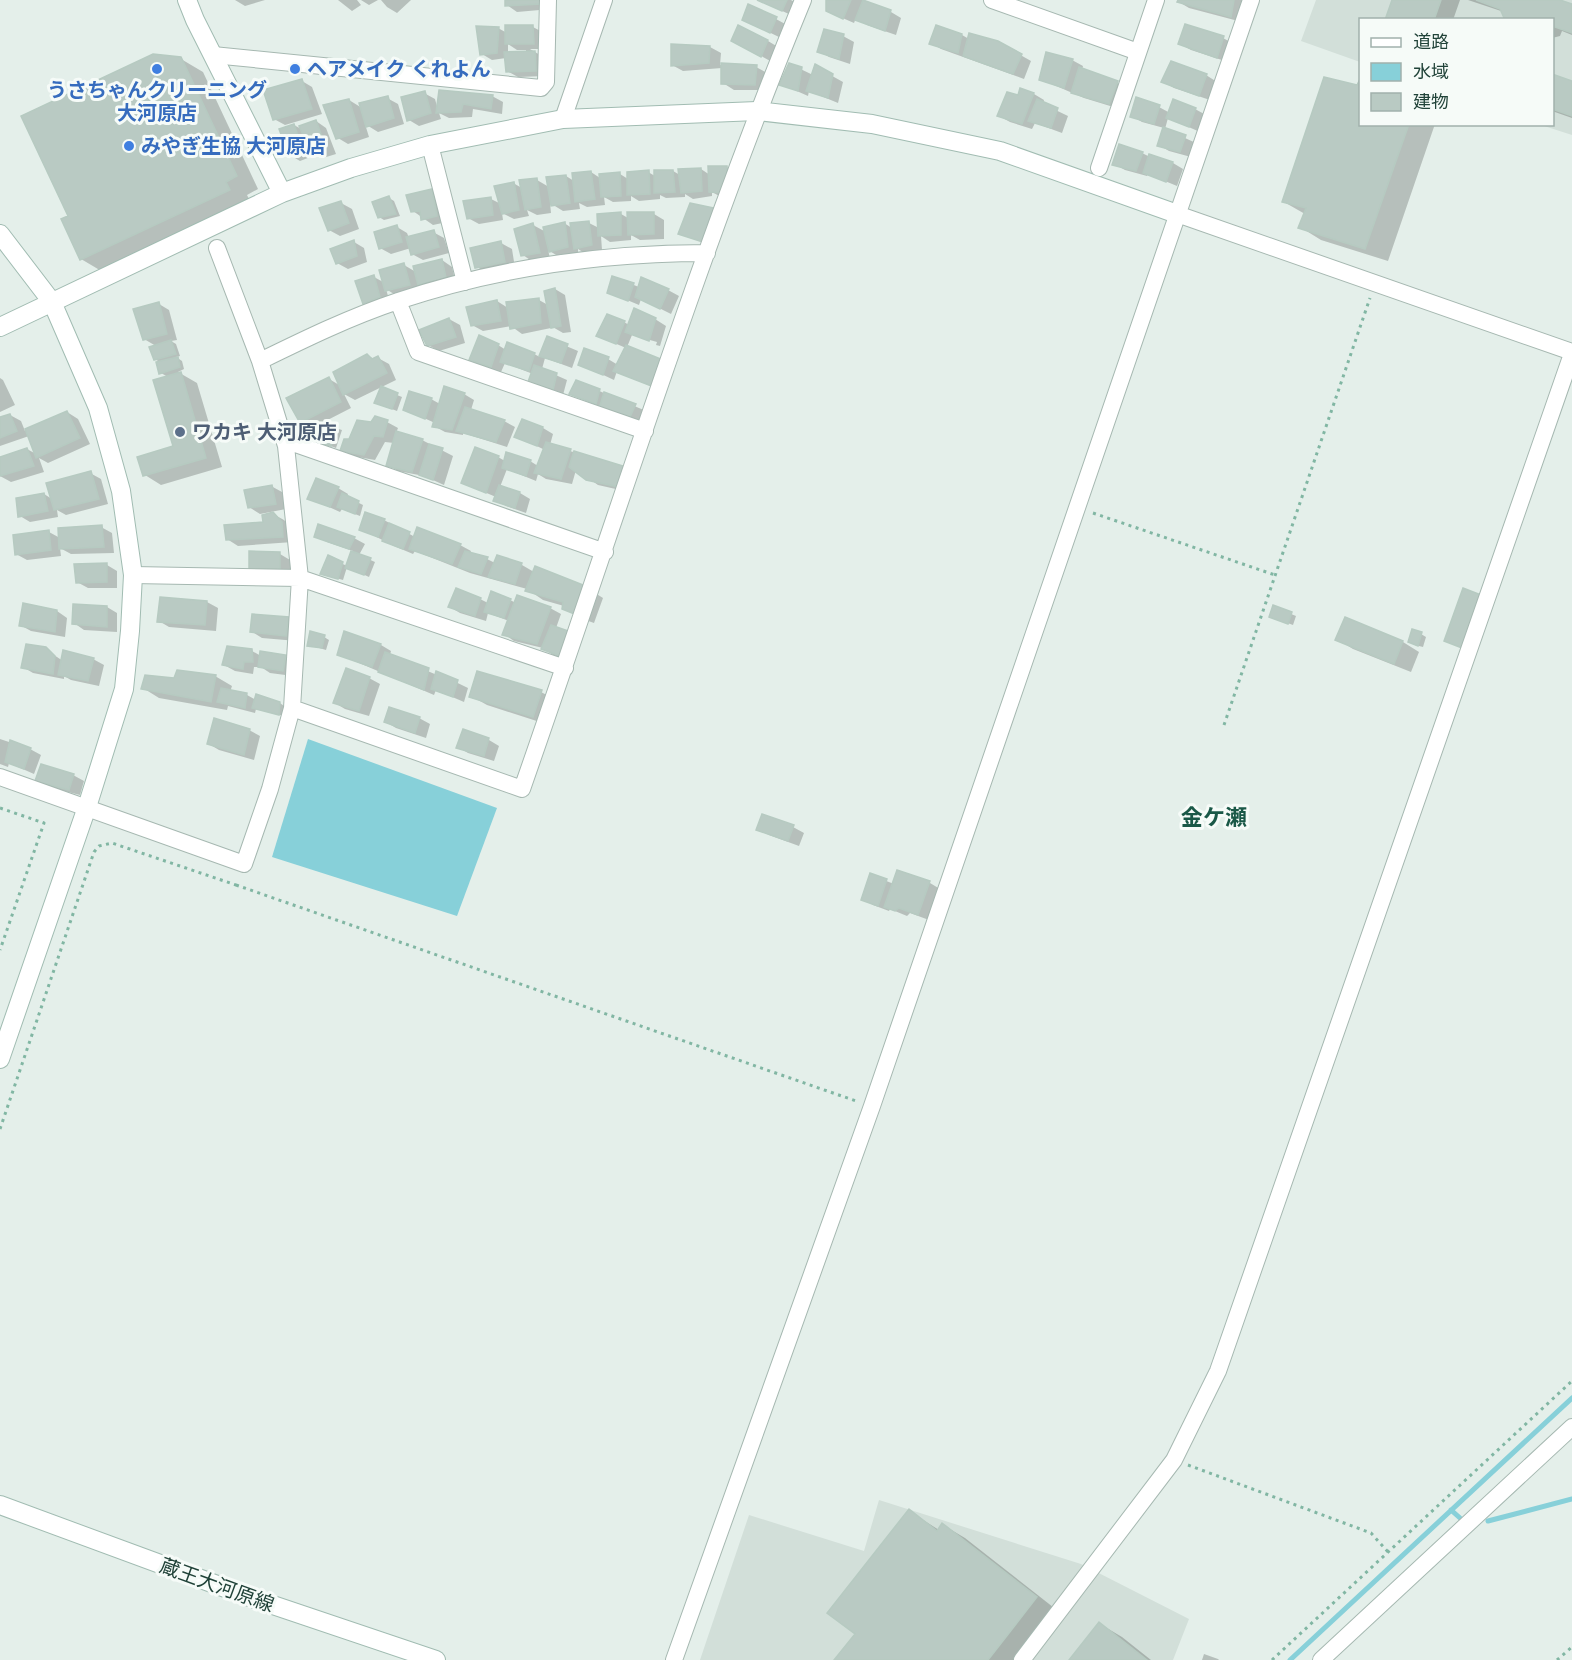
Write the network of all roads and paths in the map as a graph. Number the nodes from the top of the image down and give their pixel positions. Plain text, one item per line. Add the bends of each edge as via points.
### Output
1 (187, 0) edge
2 (548, 0) edge
3 (604, 0) edge
4 (803, 0) edge
5 (992, 0) edge
6 (1156, 0) edge
7 (1251, 0) edge
8 (1138, 52) junction
9 (213, 55) junction
10 (546, 82) junction
11 (572, 91) junction
12 (758, 111) junction
13 (563, 119) junction
14 (430, 144) junction
15 (1099, 168) dead end
16 (282, 193) junction
17 (1178, 213) junction
18 (0, 234) edge
19 (217, 248) dead end
20 (707, 253) junction
21 (465, 282) junction
22 (1375, 283) junction
23 (398, 301) junction
24 (52, 302) junction
25 (0, 327) edge
26 (1572, 353) edge
27 (260, 361) junction
28 (645, 431) junction
29 (284, 440) junction
30 (1077, 507) junction
31 (605, 552) junction
32 (1275, 575) junction
33 (134, 576) junction
34 (300, 578) junction
35 (565, 668) junction
36 (291, 708) junction
37 (1224, 725) dead end
38 (0, 777) edge
39 (87, 807) junction
40 (0, 808) edge
41 (244, 864) junction
42 (236, 885) junction
43 (0, 950) edge
44 (0, 1059) edge
45 (872, 1106) junction
46 (0, 1129) edge
47 (1572, 1381) edge
48 (1572, 1427) edge
49 (1174, 1460) junction
50 (0, 1505) edge
51 (1388, 1552) junction
52 (1572, 1647) edge
53 (436, 1660) edge
54 (674, 1660) edge
55 (1022, 1660) edge
56 (1272, 1660) edge
57 (1321, 1660) edge
58 (1557, 1660) edge

1 - 9 street
2 - 10 street
3 - 11 street
4 - 12 street
5 - 8 street
6 - 8 street
7 - 17 street
8 - 15 street
9 - 10 street via 541,88
9 - 16 street
10 - 11 street
11 - 13 street
12 - 13 street
12 - 17 street via 872,124 1000,151
12 - 20 street
13 - 14 street
14 - 16 street
14 - 21 street
16 - 24 street
17 - 22 street
17 - 30 street
18 - 24 street
19 - 27 street
20 - 21 street via 581,259
20 - 28 street
21 - 23 street
22 - 26 street
22 - 32 path
23 - 27 street
23 - 28 street via 418,352
24 - 25 street
24 - 33 street via 98,408 121,491
26 - 49 street via 1218,1371
27 - 29 street
28 - 31 street
29 - 31 street
29 - 34 street
30 - 32 path
30 - 45 street
31 - 35 street
32 - 37 path
33 - 34 street
33 - 39 street via 124,689
34 - 35 street
34 - 36 street
35 - 36 street via 522,789
36 - 41 street via 270,789
38 - 39 street
39 - 41 street
39 - 44 street
40 - 43 path via 44,823
41 - 42 path
42 - 45 path
42 - 46 path via 111,843 99,846
45 - 54 street
47 - 51 path
48 - 57 street
49 - 51 path via 1371,1533
49 - 55 street
50 - 53 street, 蔵王大河原線 via 258,1600
51 - 56 path
52 - 58 path

